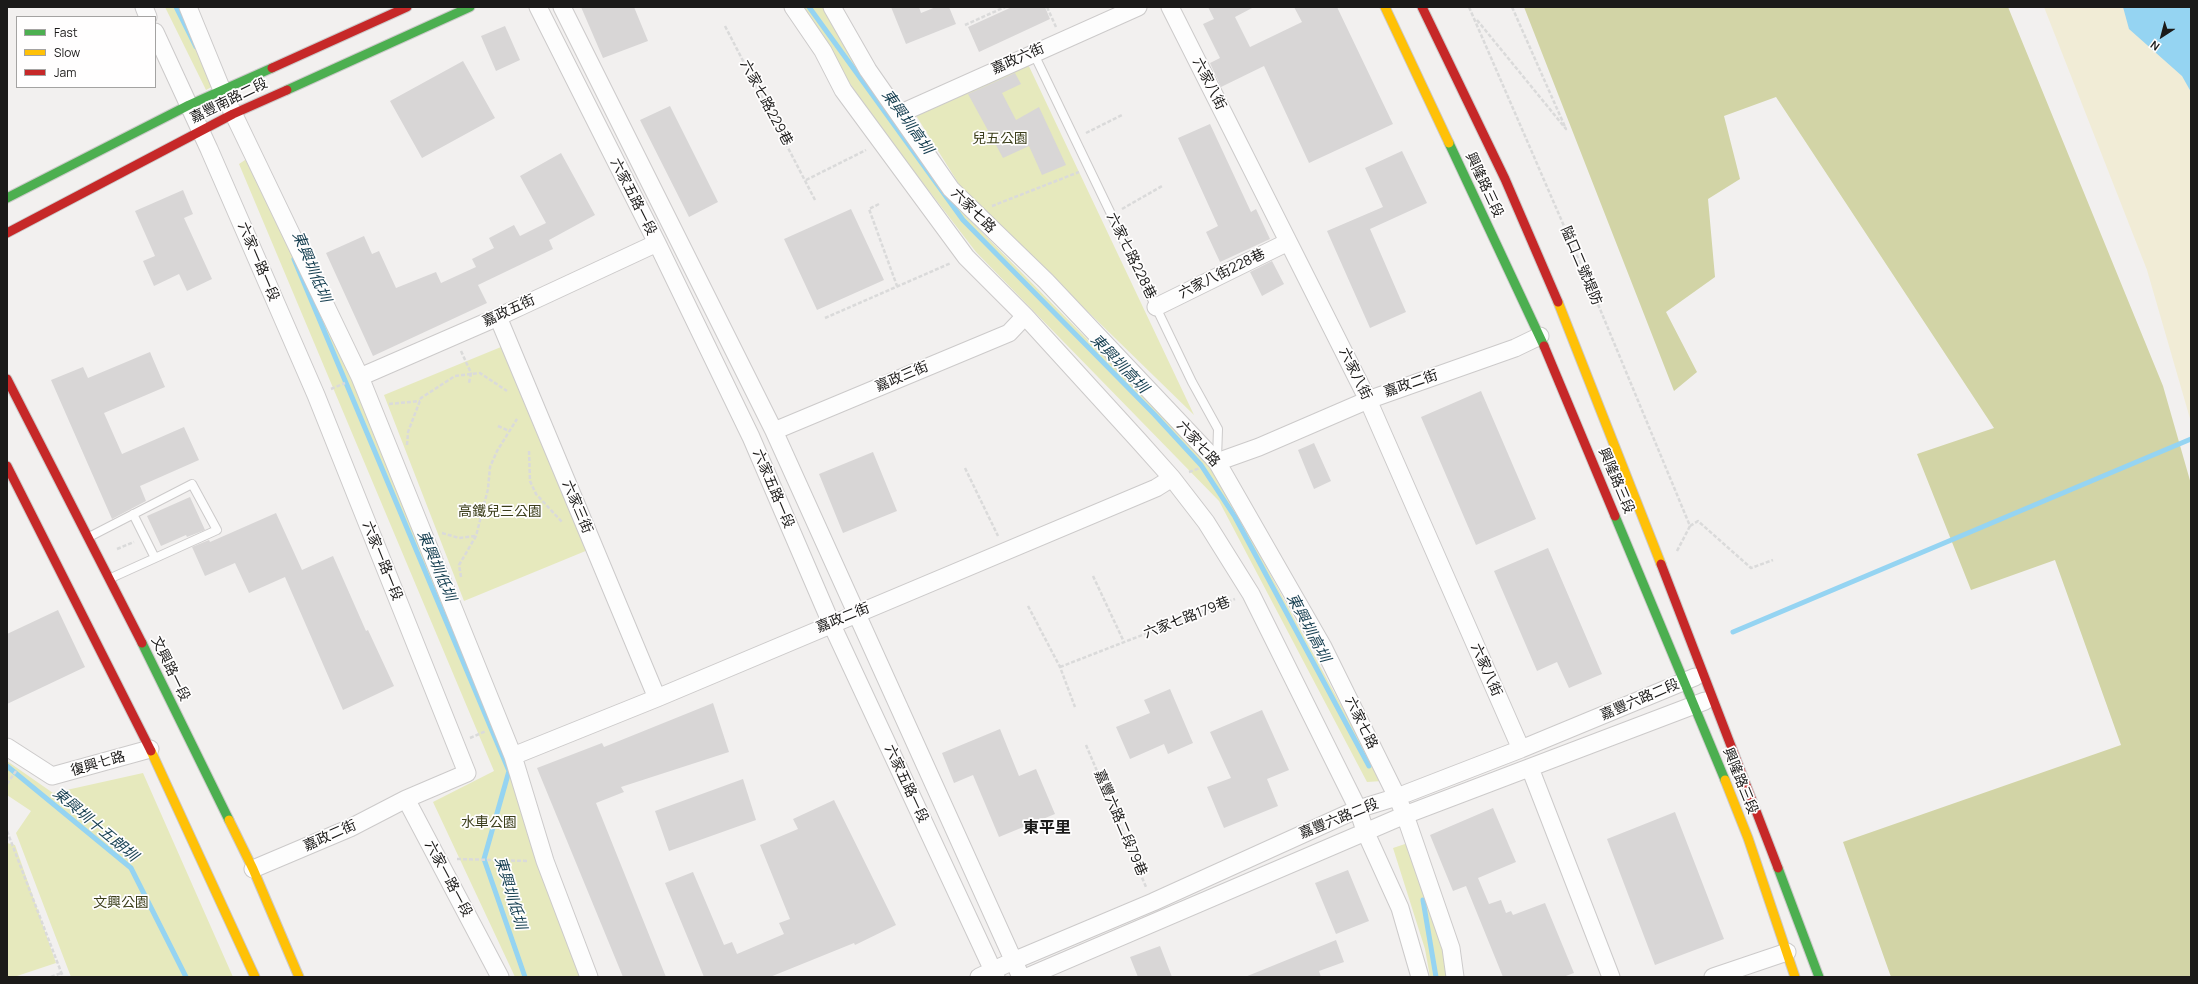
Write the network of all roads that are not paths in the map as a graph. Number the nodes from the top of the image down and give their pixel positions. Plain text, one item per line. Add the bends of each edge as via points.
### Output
1 (188, 7) edge
2 (407, 7) edge
3 (470, 7) edge
4 (538, 7) edge
5 (562, 7) edge
6 (793, 7) edge
7 (832, 7) edge
8 (1138, 7) edge
9 (1170, 7) edge
10 (1385, 7) edge
11 (1422, 7) edge
12 (156, 34) edge
13 (1033, 52) junction
14 (222, 90) junction
15 (189, 105) junction
16 (234, 114) junction
17 (899, 114) junction
18 (200, 130) junction
19 (7, 198) edge
20 (7, 233) edge
21 (1288, 242) junction
22 (657, 243) junction
23 (1156, 307) junction
24 (1025, 316) junction
25 (498, 317) junction
26 (1540, 336) junction
27 (360, 377) junction
28 (7, 378) edge
29 (1368, 400) junction
30 (774, 431) junction
31 (1217, 462) junction
32 (7, 466) edge
33 (1172, 478) junction
34 (134, 514) junction
35 (89, 536) junction
36 (155, 558) junction
37 (110, 578) junction
38 (857, 613) junction
39 (831, 623) junction
40 (1704, 673) junction
41 (1684, 682) junction
42 (657, 698) junction
43 (1714, 699) junction
44 (1694, 704) junction
45 (7, 747) edge
46 (150, 749) junction
47 (1521, 749) junction
48 (513, 756) junction
49 (1530, 768) junction
50 (1397, 797) junction
51 (406, 799) junction
52 (1358, 809) junction
53 (1405, 815) junction
54 (1365, 831) junction
55 (253, 869) junction
56 (1787, 952) junction
57 (1013, 961) junction
58 (990, 975) edge
59 (255, 977) edge
60 (299, 977) edge
61 (500, 977) edge
62 (589, 977) edge
63 (1020, 977) edge
64 (1027, 977) edge
65 (1420, 977) edge
66 (1456, 977) edge
67 (1611, 977) edge
68 (1713, 977) edge
69 (1795, 977) edge
70 (1819, 977) edge

1 - 14 street
2 - 14 street, 嘉豐南路二段
3 - 16 street, 嘉豐南路二段
4 - 22 street, 六家五路一段
5 - 30 street, 六家五路一段
6 - 24 street via 822,51 843,90 966,257
7 - 17 street, 六家七路 via 868,70
8 - 13 street, 嘉政六街
9 - 21 street, 六家八街
10 - 26 street, 興隆路三段
11 - 40 street, 興隆路三段 via 1505,179 1570,329
12 - 15 street, 六家一路一段
13 - 17 street, 嘉政六街
13 - 23 lane, 六家七路228巷
14 - 15 street, 嘉豐南路二段
14 - 16 street
15 - 18 street, 六家一路一段
15 - 19 street, 嘉豐南路二段
16 - 18 street, 嘉豐南路二段
16 - 27 street
17 - 31 street, 六家七路 via 951,189 1046,281
18 - 20 street, 嘉豐南路二段
18 - 51 street, 六家一路一段 via 316,395 467,773
21 - 23 street, 六家八街228巷
21 - 29 street, 六家八街
22 - 25 street, 嘉政五街
22 - 39 street, 六家五路一段 via 751,437
23 - 31 lane, 六家七路228巷 via 1218,429
24 - 30 street, 嘉政三街 via 1009,333
24 - 33 street
25 - 27 street, 嘉政五街
25 - 42 street, 六家三街
26 - 29 street, 嘉政二街 via 1515,348
26 - 41 street, 興隆路三段
27 - 48 street
28 - 35 street, 文興路一段
29 - 31 street, 嘉政二街 via 1259,447
29 - 47 street, 六家八街
30 - 38 street, 六家五路一段
31 - 50 street, 六家七路 via 1323,646
32 - 46 street
33 - 38 street, 嘉政二街 via 1156,488
33 - 52 street via 1206,522 1250,594
34 - 35 lane
34 - 36 lane
34 - 36 lane via 192,484 217,530
35 - 37 street, 文興路一段
36 - 37 lane
37 - 55 street, 文興路一段
38 - 39 street, 嘉政二街
38 - 57 street, 六家五路一段
39 - 42 street, 嘉政二街
39 - 58 street, 六家五路一段
40 - 41 street, 嘉豐六路二段
40 - 43 street, 興隆路三段
41 - 44 street, 興隆路三段
41 - 47 street, 嘉豐六路二段
42 - 48 street, 嘉政二街
43 - 44 street, 嘉豐六路二段
43 - 70 street, 興隆路三段
44 - 49 street, 嘉豐六路二段
44 - 56 street, 興隆路三段 via 1748,838
45 - 46 street, 復興七路 via 52,776
46 - 59 street
47 - 50 street, 嘉豐六路二段
48 - 62 street via 544,861
49 - 53 street, 嘉豐六路二段
49 - 67 street
50 - 52 street, 嘉豐六路二段
50 - 53 street, 六家七路
51 - 55 street, 嘉政二街 via 350,828
51 - 61 street, 六家一路一段
52 - 54 street
52 - 57 street, 嘉豐六路二段 via 1153,902
53 - 54 street, 嘉豐六路二段
53 - 66 street, 六家七路 via 1451,948
54 - 64 street, 嘉豐六路二段
54 - 65 street via 1400,908
55 - 60 street, 文興路一段
56 - 68 street
56 - 69 street, 興隆路三段
57 - 58 street, 嘉豐六路二段
57 - 63 street, 六家五路一段

